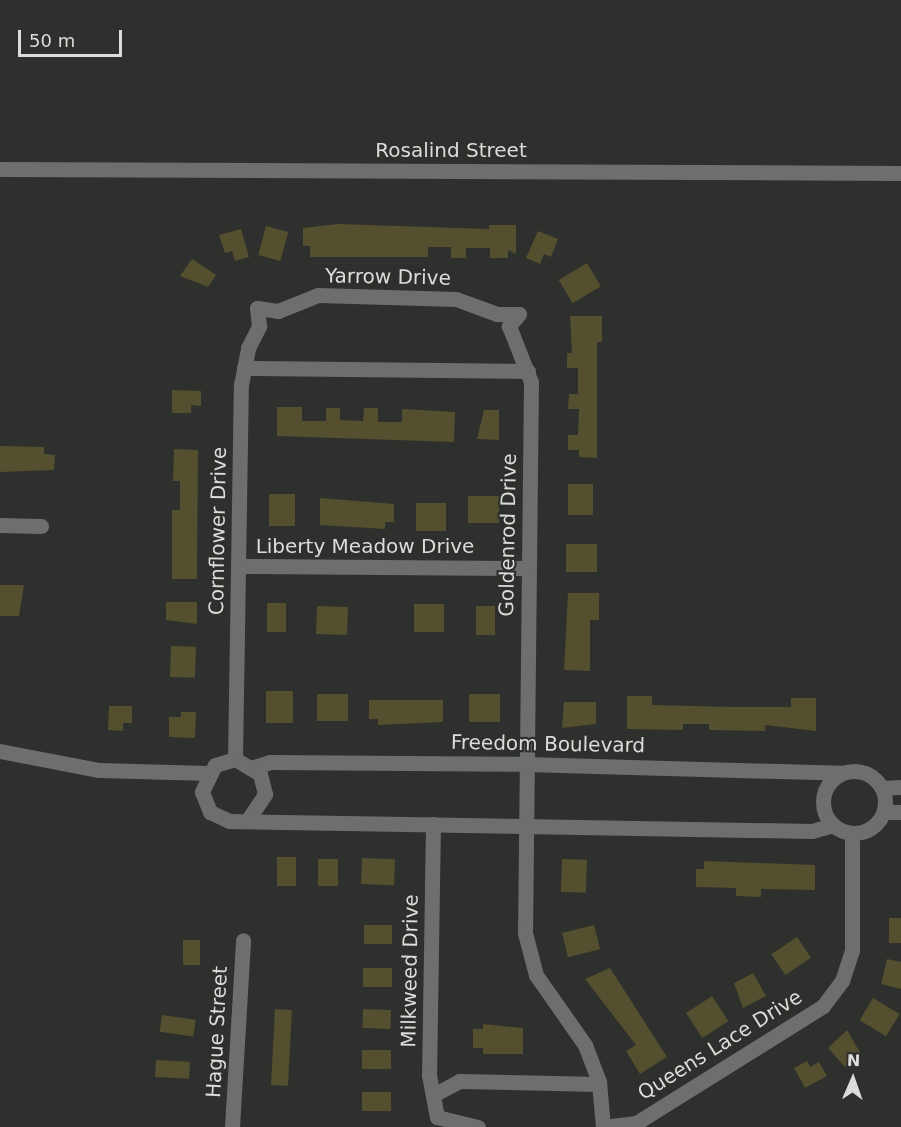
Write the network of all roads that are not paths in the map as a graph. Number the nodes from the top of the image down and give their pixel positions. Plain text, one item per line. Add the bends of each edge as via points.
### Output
1 (0, 169) edge
2 (901, 172) edge
3 (257, 308) joint
4 (519, 314) joint
5 (244, 368) junction
6 (528, 371) junction
7 (0, 525) edge
8 (40, 526) dead end
9 (238, 566) junction
10 (528, 568) junction
11 (0, 751) edge
12 (235, 759) junction
13 (525, 764) junction
14 (254, 766) junction
15 (208, 772) junction
16 (842, 772) junction
17 (882, 788) junction
18 (901, 788) edge
19 (884, 812) junction
20 (901, 812) edge
21 (249, 818) junction
22 (433, 824) junction
23 (833, 825) junction
24 (525, 826) junction
25 (852, 833) junction
26 (243, 940) dead end
27 (599, 1084) junction
28 (435, 1094) junction
29 (232, 1127) edge
30 (478, 1127) edge
31 (603, 1127) edge

1 - 2 street, Rosalind Street
3 - 4 street, Yarrow Drive via 278,311 318,296 341,296 456,299 497,314
3 - 5 street, Cornflower Drive via 259,326
4 - 6 street, Goldenrod Drive via 509,326
5 - 6 street
5 - 9 street, Cornflower Drive
6 - 10 street, Goldenrod Drive
7 - 8 street
9 - 10 street, Liberty Meadow Drive
9 - 12 street, Cornflower Drive
10 - 13 street, Goldenrod Drive
11 - 15 street via 99,770
12 - 14 street
12 - 15 street
13 - 14 street, Freedom Boulevard via 270,762
13 - 16 street, Freedom Boulevard
13 - 24 street, Goldenrod Drive
14 - 21 street via 265,794
15 - 21 street via 202,792 210,812 229,821
16 - 17 street via 863,771
16 - 23 street via 823,796
17 - 18 street
17 - 19 street
19 - 20 street
19 - 25 street via 872,828
21 - 22 street
22 - 24 street
22 - 28 street, Milkweed Drive via 429,1075
23 - 24 street via 812,831
23 - 25 street
24 - 27 street, Goldenrod Drive via 525,933 536,975 585,1045
25 - 31 street, Queens Lace Drive via 852,951 842,981 823,1006 636,1123
26 - 29 street, Hague Street
27 - 28 street via 459,1081
27 - 31 street, Goldenrod Drive
28 - 30 street, Milkweed Drive via 437,1117

